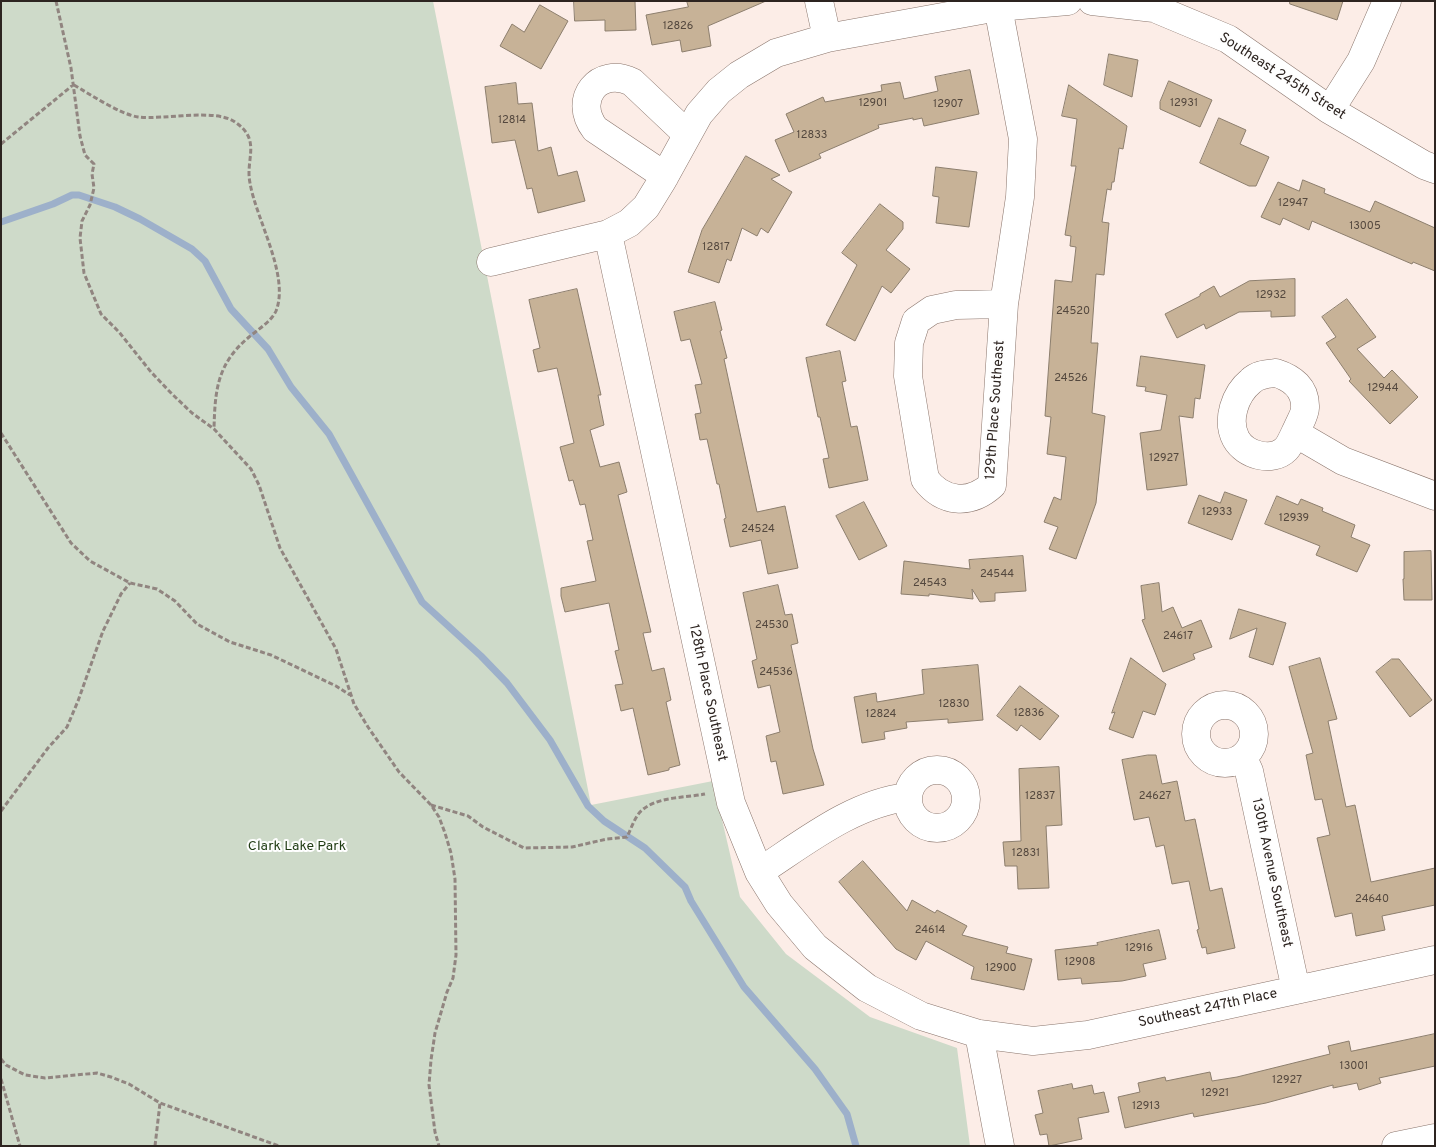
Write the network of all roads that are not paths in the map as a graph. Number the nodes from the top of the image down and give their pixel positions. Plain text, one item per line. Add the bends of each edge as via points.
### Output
1 (818, 1) edge
2 (1068, 1) edge
3 (1092, 1) edge
4 (1388, 1) edge
5 (998, 7) junction
6 (827, 38) junction
7 (1330, 110) junction
8 (687, 134) junction
9 (1435, 170) edge
10 (665, 176) junction
11 (608, 234) junction
12 (491, 262) dead end
13 (1004, 304) junction
14 (1295, 433) dead end
15 (1435, 496) edge
16 (1243, 758) dead end
17 (908, 797) dead end
18 (759, 872) junction
19 (1435, 960) edge
20 (1296, 990) junction
21 (979, 1034) junction
22 (1435, 1138) edge
23 (1000, 1146) edge
24 (1396, 1146) edge

1 - 6 street
2 - 5 street
3 - 7 street, Southeast 245th Street via 1154,8 1228,39
4 - 7 street via 1361,61
5 - 6 street
5 - 13 street, 129th Place Southeast via 1023,139 1020,197
6 - 8 street via 776,53 740,75 714,97
7 - 9 street, Southeast 245th Street
8 - 10 street
8 - 10 street via 624,78 605,79 590,91 586,111 588,121 595,129
10 - 11 street via 646,207 629,223
11 - 12 street
11 - 18 street, 128th Place Southeast via 730,803
13 - 13 street, 129th Place Southeast via 956,304 932,310 916,321 909,343 908,376 925,479 931,487 952,498 975,497 992,485
14 - 15 street via 1343,461
16 - 20 street, 130th Avenue Southeast via 1249,771
17 - 18 street via 893,798 859,809
18 - 21 street, 128th Place Southeast via 779,904 815,947 867,988 921,1016
19 - 20 street, Southeast 247th Place
20 - 21 street, Southeast 247th Place via 1088,1035 1033,1041
21 - 23 street
22 - 24 street

